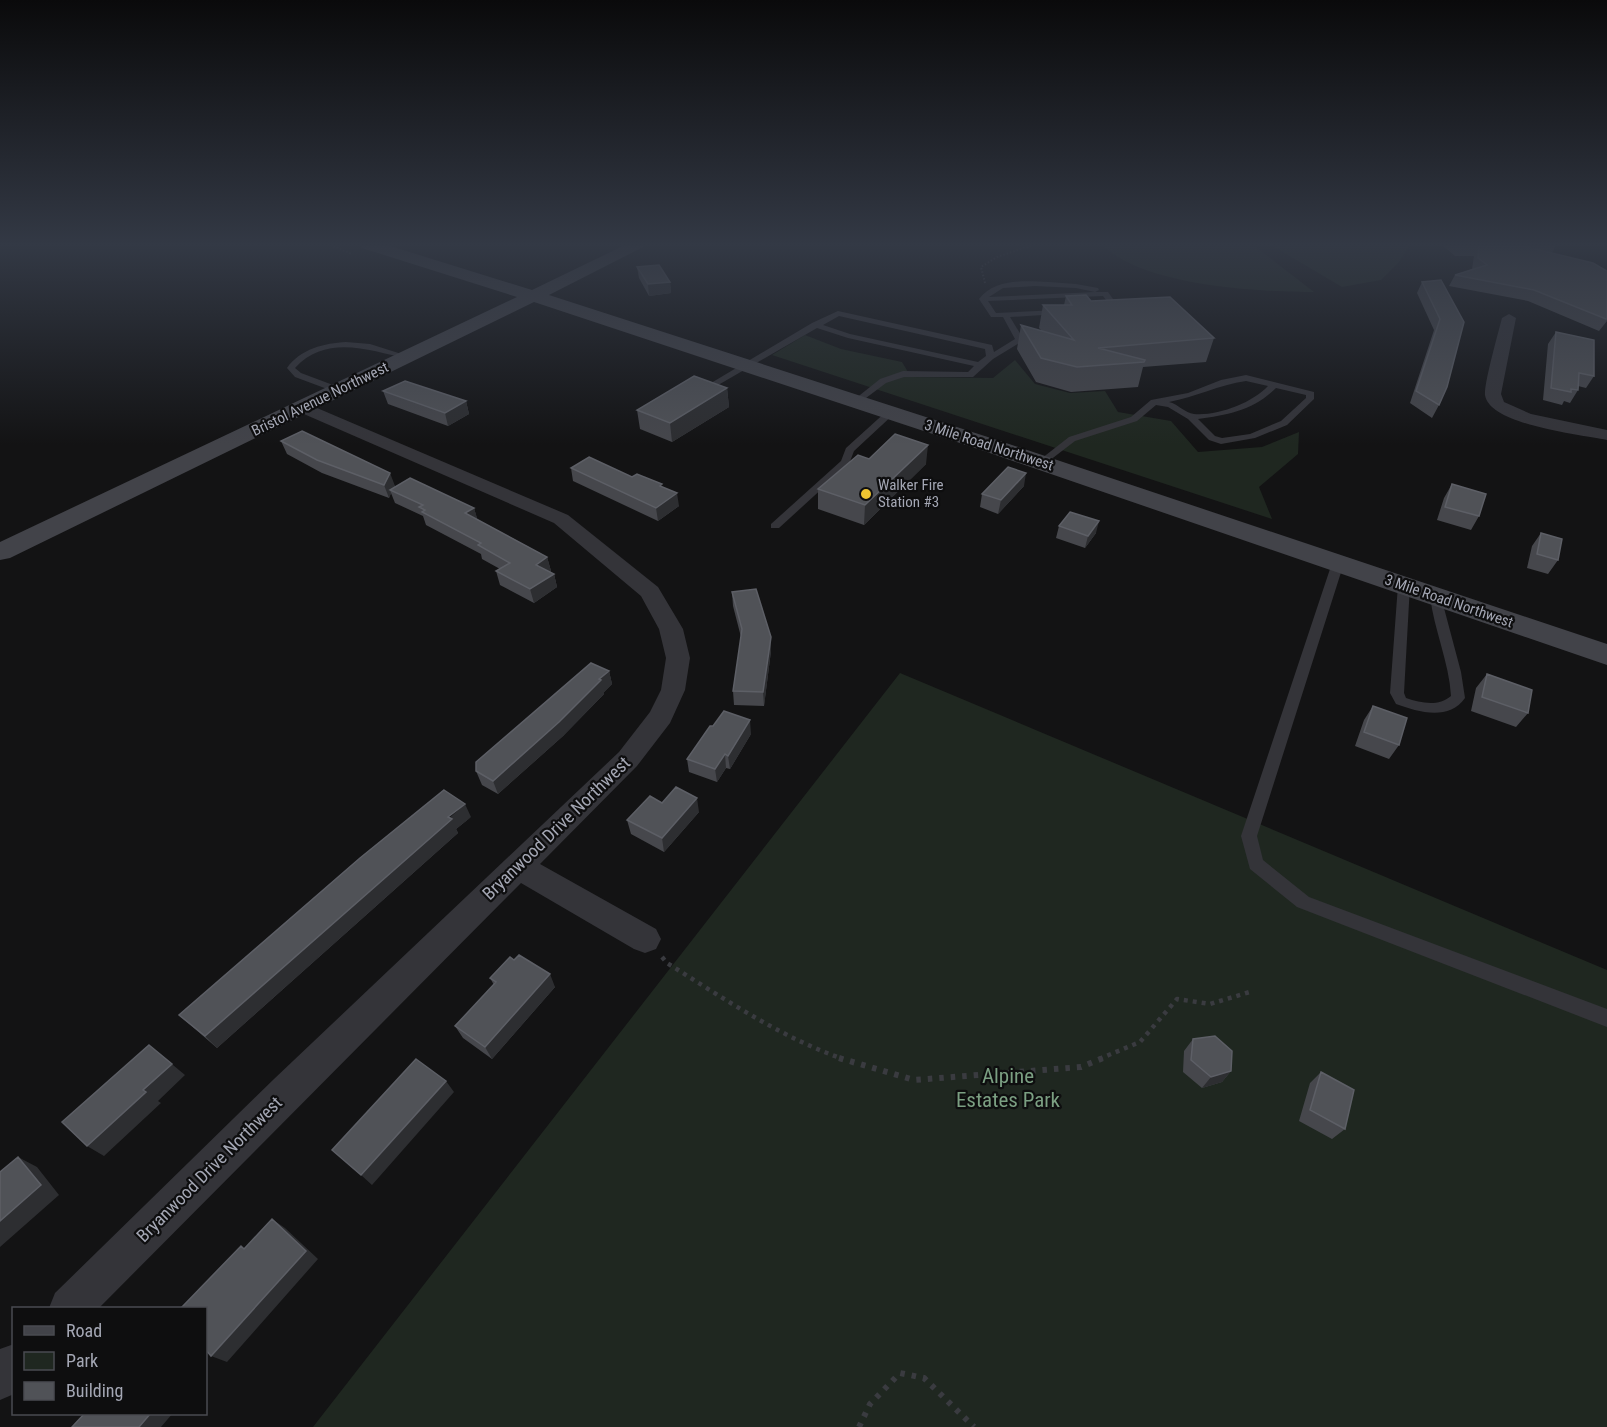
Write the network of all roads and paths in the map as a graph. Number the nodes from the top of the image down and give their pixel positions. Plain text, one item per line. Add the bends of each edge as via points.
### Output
1 (501, 312) edge
2 (582, 312) edge
3 (992, 312) edge
4 (1072, 312) edge
5 (1005, 315) junction
6 (1509, 318) dead end
7 (815, 325) junction
8 (406, 357) junction
9 (990, 357) junction
10 (748, 365) junction
11 (980, 365) junction
12 (1274, 385) junction
13 (710, 386) edge
14 (338, 390) junction
15 (858, 401) junction
16 (1154, 402) junction
17 (303, 407) junction
18 (891, 412) junction
19 (1191, 417) junction
20 (1607, 435) edge
21 (1042, 462) junction
22 (775, 526) dead end
23 (0, 552) edge
24 (1338, 563) junction
25 (1404, 585) junction
26 (1436, 597) junction
27 (1607, 655) edge
28 (517, 866) junction
29 (645, 939) joint
30 (1253, 991) dead end
31 (1607, 1018) edge
32 (71, 1307) edge
33 (12, 1367) edge
34 (0, 1378) edge
35 (859, 1427) edge
36 (974, 1427) edge

1 - 8 main road, Bristol Avenue Northwest
2 - 10 main road, 3 Mile Road Northwest
3 - 5 lane
4 - 5 lane
5 - 9 lane via 1020,340
6 - 20 street via 1495,403 1518,414
7 - 9 lane via 838,313 850,314 988,347
7 - 10 lane
7 - 11 lane
8 - 14 main road, Bristol Avenue Northwest
8 - 14 lane via 360,344 338,344 321,348 291,368 298,375
9 - 11 lane
10 - 13 lane
10 - 15 main road, 3 Mile Road Northwest
11 - 15 lane via 970,375 903,374 884,381
12 - 16 lane via 1246,378
12 - 19 lane via 1252,405
12 - 19 lane via 1311,394 1310,399 1284,423 1252,436 1221,441 1212,438
14 - 17 main road, Bristol Avenue Northwest
15 - 18 main road, 3 Mile Road Northwest
16 - 19 lane via 1172,405
16 - 21 lane via 1134,419 1072,439
17 - 23 main road, Bristol Avenue Northwest
17 - 28 street, Bryanwood Drive Northwest via 561,519 650,592 671,629 678,658 673,690 661,716 628,759
18 - 21 main road, 3 Mile Road Northwest
18 - 22 lane via 849,450 846,462
21 - 24 main road, 3 Mile Road Northwest
24 - 25 main road, 3 Mile Road Northwest
24 - 31 lane via 1249,836 1257,864 1303,902
25 - 26 main road, 3 Mile Road Northwest
25 - 26 lane via 1397,693 1401,701 1431,709 1449,707 1458,698 1457,680 1437,616
26 - 27 main road, 3 Mile Road Northwest
28 - 29 street
28 - 32 street, Bryanwood Drive Northwest
29 - 30 path via 668,963 747,1013 822,1052 914,1080 1081,1066 1140,1042 1177,999 1210,1004
33 - 34 street
35 - 36 path via 870,1404 900,1373 924,1378

